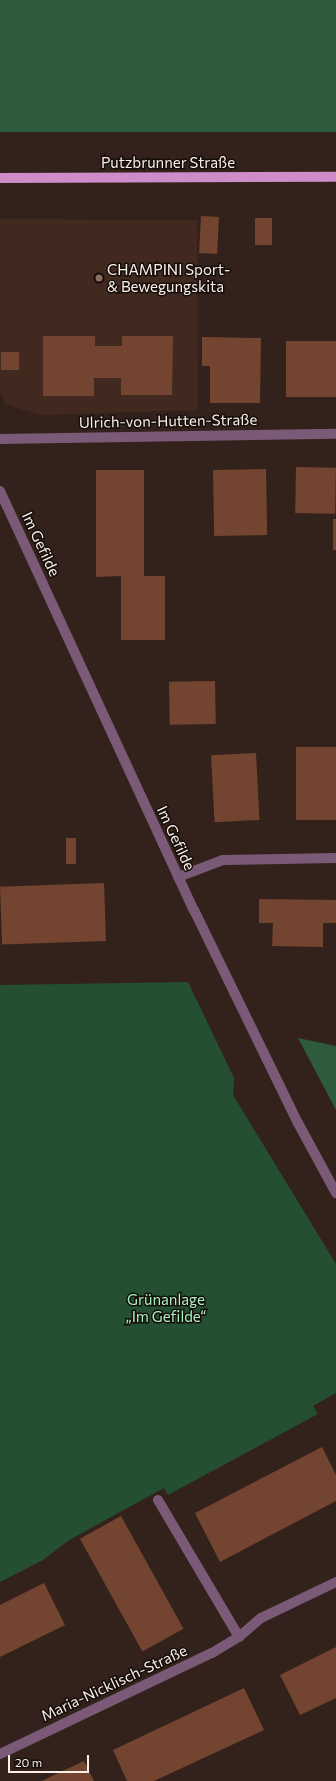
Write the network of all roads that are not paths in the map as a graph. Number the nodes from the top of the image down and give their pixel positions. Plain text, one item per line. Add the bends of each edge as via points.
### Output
1 (336, 177) edge
2 (0, 178) edge
3 (336, 434) edge
4 (0, 439) edge
5 (0, 491) edge
6 (336, 858) edge
7 (178, 877) junction
8 (336, 1193) edge
9 (158, 1500) dead end
10 (336, 1582) edge
11 (239, 1637) junction
12 (0, 1754) edge

1 - 2 main road, Putzbrunner Straße
3 - 4 street, Ulrich-von-Hutten-Straße
5 - 7 street, Im Gefilde
6 - 7 street via 223,860
7 - 8 street, Im Gefilde via 298,1123
9 - 11 street
10 - 11 street, Maria-Nicklisch-Straße via 261,1618
11 - 12 street, Maria-Nicklisch-Straße via 212,1653

